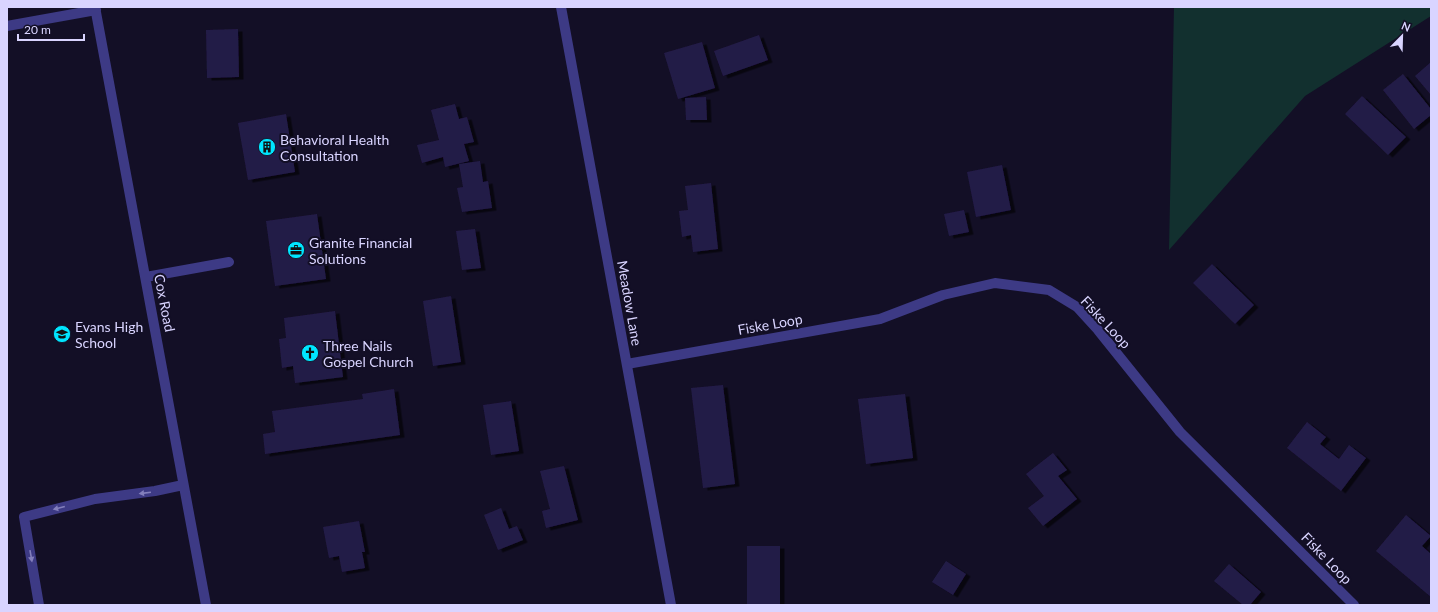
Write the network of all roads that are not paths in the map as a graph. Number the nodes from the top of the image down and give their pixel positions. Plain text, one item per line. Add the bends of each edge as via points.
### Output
1 (561, 7) edge
2 (96, 8) edge
3 (7, 26) edge
4 (229, 262) dead end
5 (146, 277) junction
6 (627, 364) junction
7 (183, 485) junction
8 (39, 605) edge
9 (206, 605) edge
10 (671, 605) edge
11 (1354, 605) edge

1 - 6 street, Meadow Lane
2 - 3 street
2 - 5 street, Cox Road
4 - 5 street
5 - 7 street, Cox Road
6 - 10 street, Meadow Lane
6 - 11 street, Fiske Loop via 880,319 943,295 995,283 1049,290 1076,307 1098,330 1180,432
7 -> 8 street via 95,499 24,517
7 - 9 street, Cox Road

